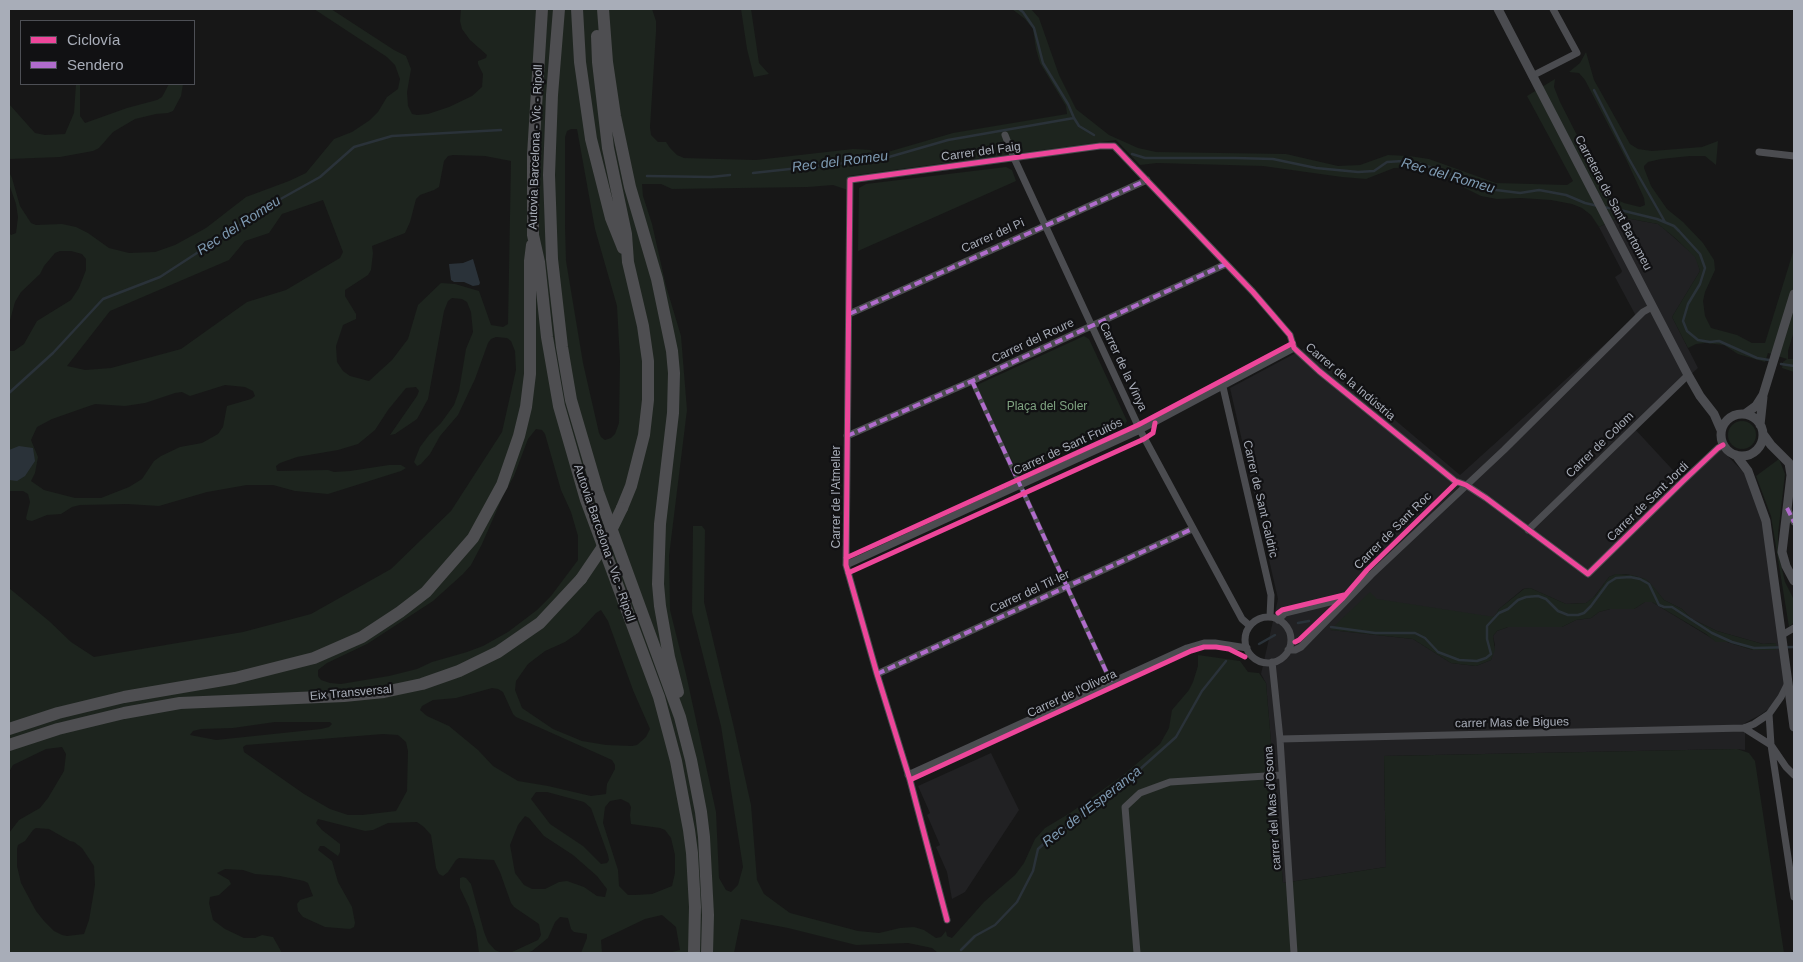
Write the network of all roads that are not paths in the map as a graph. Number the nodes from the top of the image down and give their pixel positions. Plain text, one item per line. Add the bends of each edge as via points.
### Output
1 (542, 9) edge
2 (559, 9) edge
3 (577, 9) edge
4 (596, 9) edge
5 (603, 9) edge
6 (1498, 9) edge
7 (1554, 9) edge
8 (1532, 76) junction
9 (1005, 135) dead end
10 (1114, 146) joint
11 (1759, 152) dead end
12 (1794, 156) edge
13 (1014, 158) junction
14 (850, 180) joint
15 (1147, 180) junction
16 (1045, 225) junction
17 (533, 235) junction
18 (628, 262) junction
19 (1226, 264) junction
20 (1794, 294) edge
21 (1652, 306) junction
22 (849, 314) junction
23 (1092, 326) junction
24 (1294, 348) junction
25 (1688, 375) junction
26 (972, 381) junction
27 (1223, 387) junction
28 (1763, 395) junction
29 (1709, 407) junction
30 (1746, 414) junction
31 (1732, 416) junction
32 (1140, 430) junction
33 (1721, 430) junction
34 (1762, 430) junction
35 (847, 436) junction
36 (1723, 445) junction
37 (1778, 451) junction
38 (1754, 452) junction
39 (1736, 455) junction
40 (1748, 471) junction
41 (1466, 485) junction
42 (1020, 486) junction
43 (1787, 508) junction
44 (1794, 522) edge
45 (1192, 529) junction
46 (1528, 530) junction
47 (846, 565) junction
48 (1588, 574) joint
49 (1794, 582) edge
50 (1067, 588) junction
51 (1352, 594) junction
52 (1270, 617) junction
53 (1278, 620) junction
54 (1250, 626) junction
55 (1794, 628) edge
56 (1783, 638) junction
57 (1247, 648) junction
58 (1288, 650) junction
59 (1272, 662) junction
60 (877, 674) junction
61 (1110, 682) junction
62 (1788, 684) junction
63 (1769, 714) junction
64 (680, 717) junction
65 (1794, 727) edge
66 (1744, 728) junction
67 (9, 729) edge
68 (1280, 739) junction
69 (9, 745) edge
70 (1771, 745) junction
71 (1786, 767) junction
72 (908, 775) junction
73 (1282, 775) junction
74 (1794, 775) edge
75 (1776, 776) junction
76 (1794, 897) edge
77 (947, 920) dead end
78 (694, 953) edge
79 (707, 953) edge
80 (1137, 953) edge
81 (1294, 953) edge

1 - 17 highway, Autovia Barcelona - Vic - Ripoll via 533,154
2 - 64 highway, Autovia Barcelona - Vic - Ripoll via 548,175 552,259 571,400 598,492
3 - 18 highway via 580,62 592,139 611,218
4 - 18 highway via 603,116 626,234
5 - 64 highway via 615,116 672,351 673,413 660,524 658,584 669,657 679,692
6 - 8 street, Carretera de Sant Bartomeu
7 - 8 street via 1577,53
8 - 21 street, Carretera de Sant Bartomeu
9 - 13 street, Carrer de la Vinya
10 - 13 street, Carrer del Faig
10 - 15 street, Carrer de la Indústria
11 - 12 street
13 - 14 street, Carrer del Faig
13 - 16 street, Carrer de la Vinya
14 - 22 street, Carrer de l'Atmeller
15 - 16 street, Carrer del Pi
15 - 19 street, Carrer de la Indústria
16 - 22 street, Carrer del Pi
16 - 23 street, Carrer de la Vinya
17 - 67 highway via 530,374 520,436 502,485 473,538 426,592 362,637 314,658 234,678 124,697
17 - 78 highway, Autovia Barcelona - Vic - Ripoll via 559,406 586,500 658,697 676,761 692,853
18 - 69 highway, Eix Transversal, bridge via 648,361 648,400 638,462 622,508 604,545 581,579 540,623 498,652 422,684 344,696 180,703 77,724
19 - 23 street, Carrer del Roure
19 - 24 street, Carrer de la Indústria via 1290,335
20 - 28 street
21 - 25 street, Carretera de Sant Bartomeu
21 - 41 street, Carrer de Sant Roc
22 - 35 street, Carrer de l'Atmeller
23 - 26 street, Carrer del Roure
23 - 32 street, Carrer de la Vinya
24 - 27 street, Carrer de Sant Fruitós
24 - 41 street, Carrer de la Indústria via 1450,476
25 - 29 street, Carretera de Sant Bartomeu
25 - 46 street, Carrer de Colom
26 - 35 street, Carrer del Roure
26 - 42 street
27 - 32 street, Carrer de Sant Fruitós
27 - 52 street, Carrer de Sant Galdric via 1271,596
28 - 30 street
28 - 34 street
29 - 31 street
29 - 33 street, Carretera de Sant Bartomeu
30 - 31 street
30 - 34 street via 1754,418
31 - 33 street
32 - 42 street, Carrer de Sant Fruitós
32 - 45 street, Carrer de la Vinya
33 - 36 street
34 - 37 street
34 - 38 street via 1761,444
35 - 47 street, Carrer de l'Atmeller
36 - 39 street
36 - 48 street, Carrer de Sant Jordi
37 - 38 street
37 - 43 street via 1789,463 1791,475
38 - 39 street
38 - 40 street
39 - 40 street
40 - 56 street via 1766,521
41 - 46 street, Carrer de la Indústria
41 - 51 street, Carrer de Sant Roc
42 - 47 street, Carrer de Sant Fruitós
42 - 50 street
43 - 44 street
43 - 49 street via 1782,552
45 - 50 street, Carrer del Til·ler
45 - 54 street, Carrer de la Vinya via 1242,619
46 - 48 street, Carrer de la Indústria
47 - 60 street, Carrer de l'Atmeller
50 - 60 street, Carrer del Til·ler
50 - 61 street
51 - 53 street, Carrer de Sant Roc via 1285,613
51 - 58 street, Carrer de Sant Roc via 1302,647
52 - 53 street
52 - 54 street via 1257,620
53 - 58 street via 1289,631
54 - 57 street via 1245,637
55 - 56 street
56 - 62 street
57 - 59 street via 1257,660
57 - 61 street, Carrer de l'Olivera via 1204,643
58 - 59 street via 1283,657
59 - 68 street, carrer del Mas d'Osona
60 - 72 street, Carrer de l'Atmeller
61 - 72 street, Carrer de l'Olivera
62 - 63 street, carrer Mas de Bigues
62 - 65 street
63 - 66 street, carrer Mas de Bigues
63 - 70 street
64 - 79 highway, Autovia Barcelona - Vic - Ripoll via 702,820
66 - 68 street, carrer Mas de Bigues
66 - 70 street
68 - 73 street, carrer del Mas d'Osona
70 - 71 street
70 - 75 street
71 - 74 street
71 - 75 street
72 - 77 street, Carrer de l'Atmeller
73 - 80 street via 1170,782 1140,793 1125,807
73 - 81 street, carrer del Mas d'Osona
75 - 76 street

